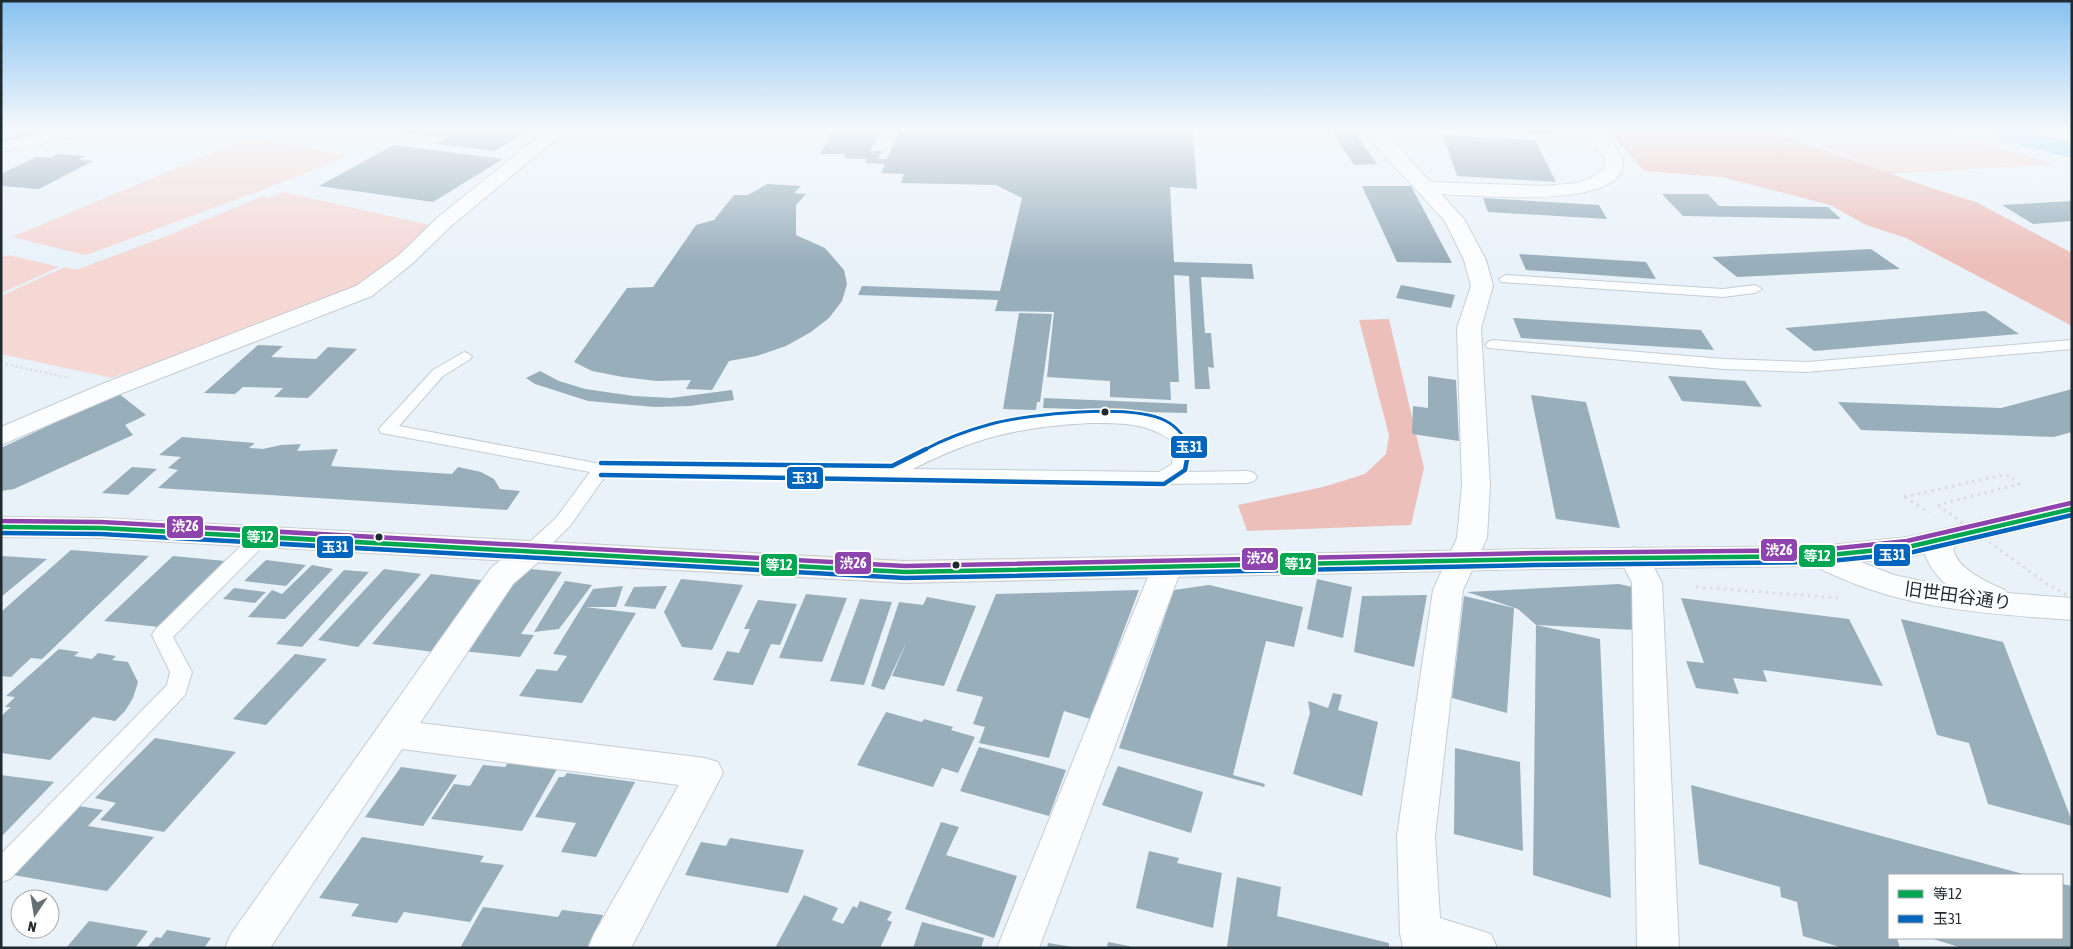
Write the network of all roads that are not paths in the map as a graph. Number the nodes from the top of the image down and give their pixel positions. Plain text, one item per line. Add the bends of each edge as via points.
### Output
1 (503, 174) edge
2 (1414, 174) edge
3 (1610, 174) edge
4 (1427, 188) junction
5 (1506, 279) dead end
6 (1755, 289) dead end
7 (2072, 344) edge
8 (1493, 345) dead end
9 (464, 357) dead end
10 (1, 437) edge
11 (601, 469) junction
12 (893, 472) junction
13 (1248, 477) dead end
14 (1164, 478) junction
15 (2072, 509) edge
16 (1, 527) edge
17 (1938, 527) junction
18 (261, 537) junction
19 (532, 551) junction
20 (1820, 556) junction
21 (1634, 557) junction
22 (1463, 560) junction
23 (1167, 567) junction
24 (2015, 605) junction
25 (2072, 609) edge
26 (393, 734) junction
27 (1, 871) edge
28 (1423, 940) edge
29 (246, 948) edge
30 (609, 948) edge
31 (1018, 948) edge
32 (1476, 948) edge
33 (1658, 948) edge

1 - 10 street via 364,292 111,389
2 - 4 street
3 - 4 street via 1581,188 1544,192
4 - 22 street via 1454,219 1476,260 1482,286 1469,328 1476,485 1472,538
5 - 6 lane via 1724,293
7 - 8 lane via 1807,367 1724,364
9 - 11 lane via 438,373 387,429
11 - 12 lane
11 - 19 lane via 563,522
12 - 14 lane
12 - 14 lane via 938,449 993,430 1047,420 1104,418 1143,420 1162,426 1176,437 1182,450 1180,466
13 - 14 lane
15 - 17 main road
16 - 18 main road via 101,528
17 - 20 main road via 1908,547
17 - 24 street via 1938,555 1949,568 1975,590
18 - 19 main road
18 - 27 lane via 162,635 181,672 177,689
19 - 23 main road via 905,572
19 - 26 street via 502,576
20 - 21 main road
20 - 24 street, 旧世田谷通り via 1886,584 1921,593
21 - 22 main road
21 - 33 street via 1647,583
22 - 23 main road
22 - 28 street via 1448,590 1416,836
23 - 31 street
24 - 25 street, 旧世田谷通り
26 - 29 street
26 - 30 street via 705,773
28 - 32 street

